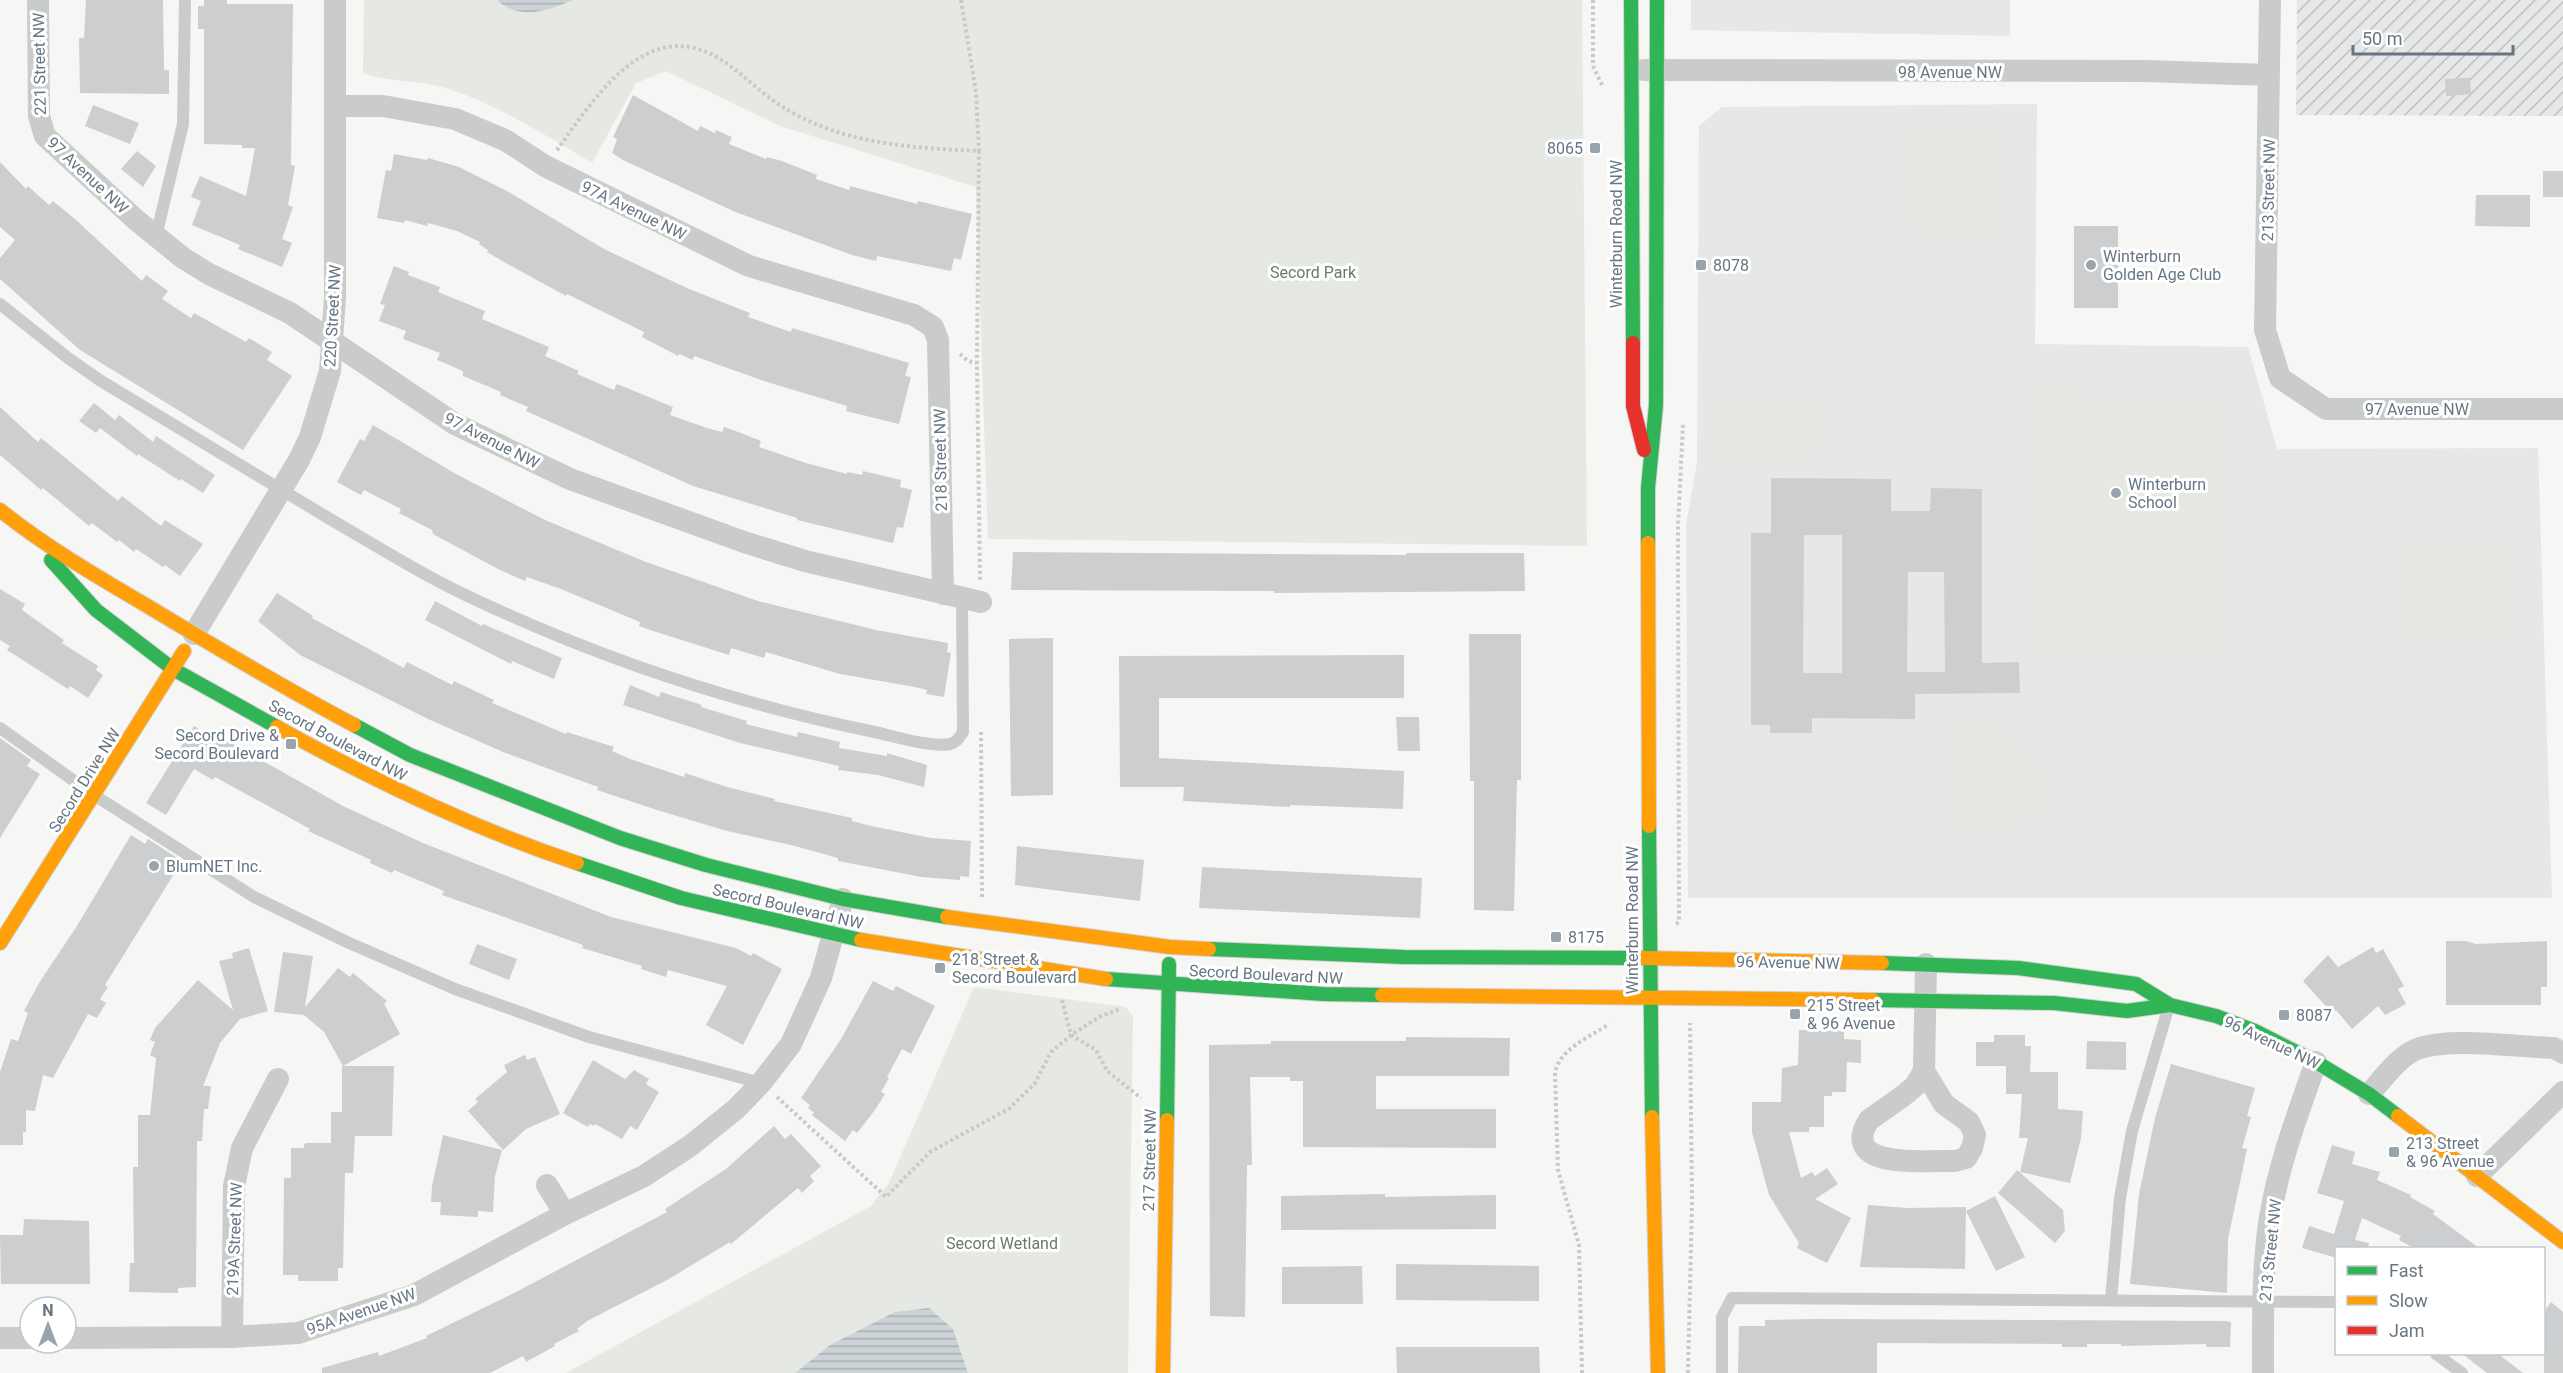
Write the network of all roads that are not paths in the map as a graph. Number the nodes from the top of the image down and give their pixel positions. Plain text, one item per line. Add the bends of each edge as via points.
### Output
1 (38, 0) edge
2 (185, 0) edge
3 (335, 0) edge
4 (1631, 0) edge
5 (1657, 0) edge
6 (2270, 0) edge
7 (1631, 69) junction
8 (1657, 70) junction
9 (2269, 75) junction
10 (335, 106) junction
11 (41, 128) joint
12 (156, 236) junction
13 (0, 304) edge
14 (933, 327) joint
15 (333, 342) junction
16 (2280, 378) joint
17 (2563, 409) edge
18 (1649, 466) junction
19 (280, 490) junction
20 (0, 510) edge
21 (24, 530) junction
22 (962, 598) junction
23 (194, 634) junction
24 (173, 669) junction
25 (0, 728) edge
26 (94, 795) junction
27 (843, 899) junction
28 (834, 935) junction
29 (0, 943) edge
30 (1170, 947) junction
31 (1649, 958) junction
32 (1926, 964) junction
33 (1168, 985) junction
34 (1649, 997) junction
35 (1925, 1000) junction
36 (2170, 1005) junction
37 (2563, 1053) edge
38 (2316, 1062) junction
39 (1924, 1071) junction
40 (278, 1079) dead end
41 (761, 1083) junction
42 (2563, 1092) edge
43 (2369, 1094) junction
44 (2477, 1176) junction
45 (547, 1185) dead end
46 (565, 1214) junction
47 (2563, 1242) edge
48 (2111, 1299) junction
49 (2264, 1301) junction
50 (2335, 1302) edge
51 (232, 1337) junction
52 (0, 1338) edge
53 (18, 1338) edge
54 (78, 1338) edge
55 (2439, 1355) edge
56 (1163, 1373) edge
57 (1658, 1373) edge
58 (1722, 1373) edge
59 (2263, 1373) edge
60 (2462, 1373) edge

1 - 11 street, 221 Street NW
2 - 12 lane via 183,124
3 - 10 street, 220 Street NW
4 - 7 street, Winterburn Road NW
5 - 8 street, Winterburn Road NW
6 - 9 street, 213 Street NW
7 - 8 street, 98 Avenue NW
7 - 18 street, Winterburn Road NW via 1633,406
8 - 9 street, 98 Avenue NW
8 - 18 street, Winterburn Road NW via 1656,405
9 - 16 street, 213 Street NW via 2265,330
10 - 14 street, 97A Avenue NW via 383,106 455,119 506,140 545,166 749,266 914,315
10 - 15 street, 220 Street NW
11 - 12 street, 97 Avenue NW via 60,153
12 - 15 street, 97 Avenue NW via 209,274 290,313
13 - 19 lane via 93,375
14 - 22 street, 218 Street NW via 938,340
15 - 19 street, 220 Street NW via 318,417 299,460
15 - 22 street, 97 Avenue NW via 455,424 570,479 652,511 805,561
16 - 17 street, 97 Avenue NW via 2326,409
18 - 31 street, Winterburn Road NW
19 - 22 lane via 475,600 616,659 732,698 917,740 951,744 963,732
19 - 23 street, 220 Street NW
20 - 21 street, Secord Boulevard NW
21 - 23 street, Secord Boulevard NW
21 - 24 street, Secord Boulevard NW via 96,610
23 - 24 street, Secord Drive NW
23 - 27 street, Secord Boulevard NW via 271,681 410,755 539,808 695,861
24 - 26 street, Secord Drive NW
24 - 28 street, Secord Boulevard NW via 344,764 429,806 524,845 681,898
25 - 26 lane
26 - 29 street, Secord Drive NW
26 - 41 lane via 254,897 455,989 589,1037
27 - 28 street, 95A Avenue NW
27 - 30 street, Secord Boulevard NW via 982,923
28 - 33 street, Secord Boulevard NW via 984,961
28 - 41 street, 95A Avenue NW via 821,978 791,1044
30 - 31 street, Secord Boulevard NW via 1404,957
30 - 33 street, 217 Street NW
31 - 32 street, 96 Avenue NW
31 - 34 street, Winterburn Road NW
32 - 35 street
32 - 36 street, 96 Avenue NW via 2018,968 2127,982
33 - 34 street, Secord Boulevard NW via 1323,994
33 - 56 street, 217 Street NW
34 - 35 street, 96 Avenue NW
34 - 57 street, Winterburn Road NW
35 - 36 street, 96 Avenue NW via 2054,1003 2127,1011
35 - 39 street
36 - 38 street, 96 Avenue NW via 2216,1016
36 - 48 lane via 2132,1131 2120,1198
37 - 43 street via 2554,1048 2455,1044 2419,1048
38 - 43 street, 96 Avenue NW
38 - 49 street, 213 Street NW via 2280,1172 2270,1217
39 - 39 street via 1915,1086 1869,1120 1862,1140 1865,1149 1888,1160 1966,1158 1975,1135 1969,1122 1944,1104
40 - 51 street, 219A Street NW via 242,1148 234,1186
41 - 46 street, 95A Avenue NW via 690,1146 644,1176
42 - 44 street
43 - 44 street, 96 Avenue NW
44 - 47 street, 96 Avenue NW
45 - 46 street
46 - 51 street, 95A Avenue NW via 414,1294 298,1333
48 - 49 lane
48 - 58 lane via 1732,1298 1722,1317
49 - 50 lane
49 - 59 street, 213 Street NW
51 - 54 street, 95A Avenue NW
52 - 53 street
55 - 60 lane

